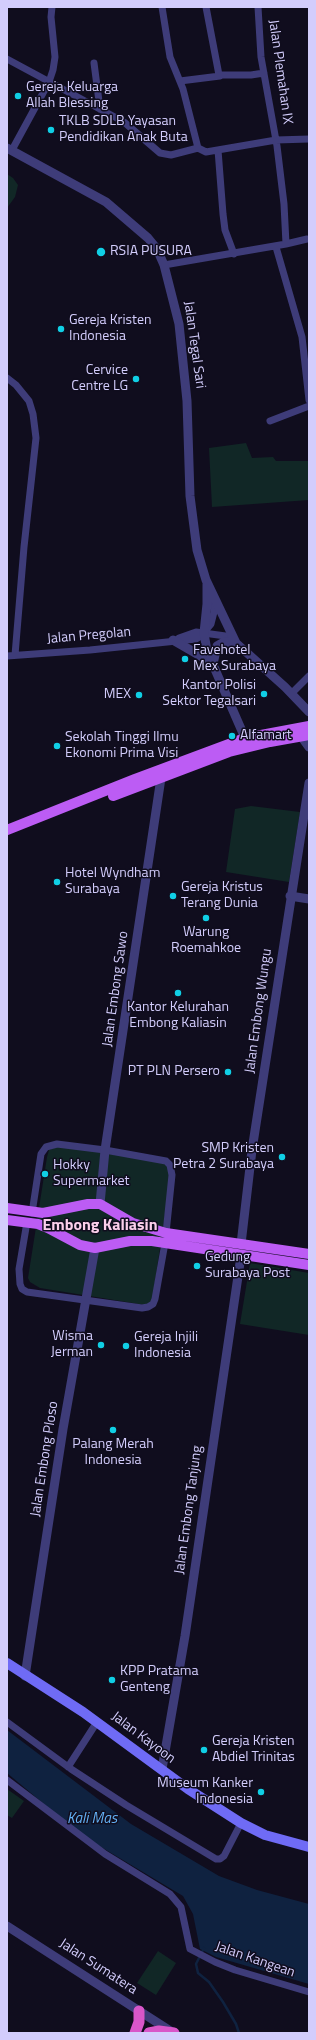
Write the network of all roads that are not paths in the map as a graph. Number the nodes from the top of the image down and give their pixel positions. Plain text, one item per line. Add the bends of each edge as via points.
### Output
1 (52, 7) edge
2 (162, 7) edge
3 (206, 7) edge
4 (258, 7) edge
5 (7, 59) edge
6 (94, 63) dead end
7 (264, 73) junction
8 (220, 76) junction
9 (180, 81) junction
10 (49, 82) junction
11 (100, 109) junction
12 (309, 139) edge
13 (276, 140) junction
14 (198, 148) junction
15 (9, 149) edge
16 (218, 150) junction
17 (307, 239) dead end
18 (286, 244) junction
19 (277, 249) junction
20 (234, 254) junction
21 (164, 264) junction
22 (306, 337) edge
23 (7, 378) edge
24 (309, 400) edge
25 (309, 406) edge
26 (270, 421) dead end
27 (206, 580) junction
28 (200, 633) junction
29 (173, 640) junction
30 (234, 640) junction
31 (15, 655) junction
32 (7, 656) edge
33 (212, 664) junction
34 (309, 676) edge
35 (292, 693) junction
36 (309, 712) edge
37 (309, 726) edge
38 (305, 736) edge
39 (245, 738) junction
40 (309, 747) edge
41 (162, 778) junction
42 (309, 782) edge
43 (7, 830) edge
44 (7, 836) edge
45 (290, 896) junction
46 (309, 898) edge
47 (105, 1150) junction
48 (100, 1204) junction
49 (7, 1208) edge
50 (32, 1212) junction
51 (7, 1220) edge
52 (27, 1222) junction
53 (166, 1238) junction
54 (241, 1244) junction
55 (95, 1248) junction
56 (309, 1254) edge
57 (241, 1256) junction
58 (309, 1266) edge
59 (86, 1300) junction
60 (7, 1663) edge
61 (25, 1676) junction
62 (7, 1722) edge
63 (97, 1722) junction
64 (68, 1767) junction
65 (162, 1769) junction
66 (7, 1780) edge
67 (241, 1823) junction
68 (309, 1847) edge
69 (7, 1926) edge
70 (309, 1992) edge
71 (139, 2011) junction
72 (135, 2033) edge
73 (149, 2033) edge
74 (174, 2033) edge

1 - 10 street via 55,57
2 - 9 street via 166,41
3 - 8 street
4 - 7 street, Jalan Plemahan IX
5 - 10 street
6 - 11 street
7 - 8 street
7 - 13 street, Jalan Plemahan IX
8 - 9 street
9 - 14 street
10 - 11 street
10 - 15 street
11 - 14 street via 124,122 166,156
12 - 13 street
13 - 16 street
13 - 18 street, Jalan Plemahan IX
14 - 16 street via 206,152
15 - 21 street, Jalan Tegal Sari via 106,202 148,238
16 - 20 street via 223,214
17 - 18 street
18 - 19 street
19 - 20 street
19 - 22 street
20 - 21 street
21 - 27 street, Jalan Tegal Sari via 184,357 190,496 197,550
22 - 24 street
23 - 31 street via 16,384 29,401 36,438
25 - 26 street
27 - 28 street via 205,622
27 - 28 street via 213,596 214,612 211,624
27 - 30 street
28 - 29 street, Jalan Pregolan via 196,639
28 - 30 street, Jalan Pregolan
28 - 33 street
29 - 31 street, Jalan Pregolan via 90,650
29 - 33 street
30 - 33 street via 217,646
30 - 35 street
31 - 32 street, Jalan Pregolan
33 - 39 street
34 - 35 street
35 - 36 street
37 - 39 main road
38 - 40 street
38 - 41 main road via 229,752
39 - 43 main road
41 - 44 main road
41 - 47 street, Jalan Embong Sawo
42 - 45 street, Jalan Embong Wungu
45 - 46 street
45 - 54 street, Jalan Embong Wungu via 252,1150
47 - 48 street, Jalan Embong Sawo
47 - 50 street via 57,1144 46,1147 41,1154
47 - 53 street via 166,1161 170,1164 172,1175
48 - 50 main road via 88,1204 54,1212
48 - 53 main road
49 - 50 main road
51 - 52 main road
52 - 55 main road via 48,1228 80,1245
52 - 59 street via 18,1269 22,1289 27,1292
53 - 54 main road
53 - 55 main road
53 - 57 main road
53 - 59 street via 153,1304 148,1308
54 - 56 main road
55 - 59 street, Jalan Embong Ploso
57 - 58 main road
57 - 65 street, Jalan Embong Tanjung via 185,1636
59 - 61 street, Jalan Embong Ploso via 63,1429
60 - 61 main road, Jalan Kayoon
61 - 63 main road, Jalan Kayoon
62 - 64 street
63 - 64 street
63 - 65 main road, Jalan Kayoon
64 - 67 street via 216,1859 224,1856
65 - 67 main road, Jalan Kayoon
66 - 70 street, Jalan Kangean via 105,1854 174,1897 181,1907 190,1949 235,1970
67 - 68 main road, Jalan Kayoon via 266,1835
69 - 71 street, Jalan Sumatera
71 - 72 highway
71 - 74 street, Jalan Sumatera
73 - 74 highway, Jalan Sumatera

